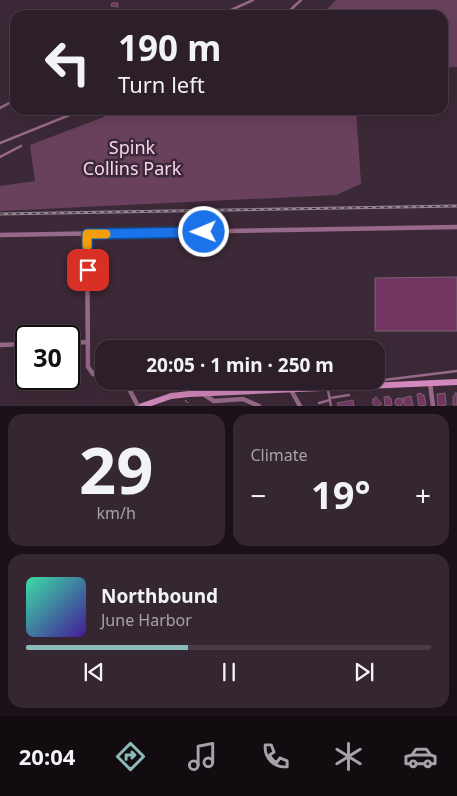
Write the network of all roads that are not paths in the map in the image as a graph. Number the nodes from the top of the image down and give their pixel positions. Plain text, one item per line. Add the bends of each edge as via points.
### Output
1 (253, 0) edge
2 (302, 0) edge
3 (231, 10) edge
4 (291, 10) edge
5 (70, 115) edge
6 (0, 143) edge
7 (21, 146) dead end
8 (0, 157) edge
9 (457, 227) edge
10 (87, 234) junction
11 (0, 235) edge
12 (80, 342) edge
13 (88, 342) junction
14 (15, 344) edge
15 (0, 345) edge
16 (457, 371) edge
17 (95, 375) edge
18 (385, 380) edge
19 (457, 382) edge
20 (430, 383) junction
21 (385, 386) edge
22 (130, 390) edge
23 (291, 390) joint
24 (328, 390) edge
25 (340, 390) edge
26 (203, 394) junction
27 (350, 395) dead end
28 (341, 396) junction
29 (330, 399) junction
30 (319, 402) dead end
31 (138, 406) edge
32 (142, 406) edge
33 (259, 406) edge
34 (300, 406) edge
35 (331, 406) edge
36 (433, 406) edge

1 - 3 lane
2 - 4 lane
5 - 6 lane
7 - 8 lane
9 - 10 street
10 - 11 street
10 - 13 street
12 - 13 street
13 - 17 street via 88,367
14 - 15 street
16 - 18 lane
19 - 20 main road
20 - 21 main road
20 - 36 street
22 - 31 street
23 - 26 main road
23 - 34 street
24 - 29 lane
25 - 28 lane
26 - 32 main road via 161,399
26 - 33 street via 214,401 244,399
27 - 28 lane
28 - 29 lane
29 - 30 lane
29 - 35 lane

